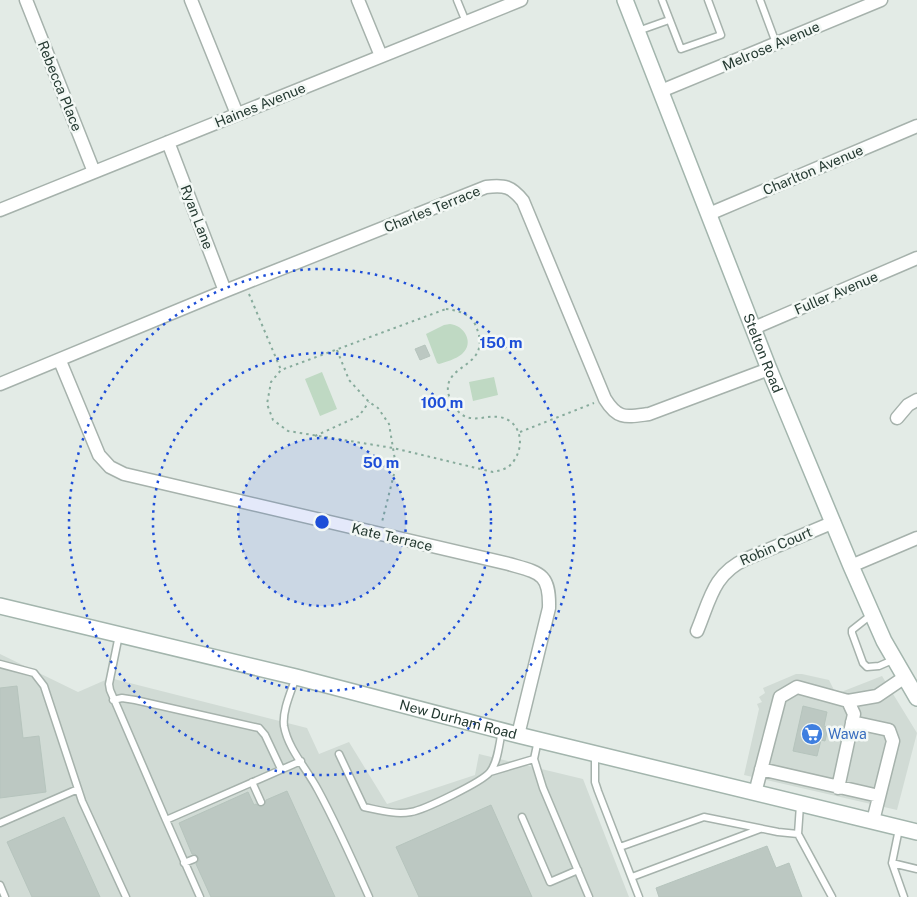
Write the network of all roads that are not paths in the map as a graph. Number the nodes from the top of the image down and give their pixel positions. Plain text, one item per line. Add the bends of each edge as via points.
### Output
1 (26, 0) edge
2 (191, 0) edge
3 (358, 0) edge
4 (457, 0) edge
5 (521, 0) edge
6 (625, 0) edge
7 (662, 0) edge
8 (708, 0) edge
9 (760, 0) edge
10 (881, 0) edge
11 (670, 20) junction
12 (466, 22) junction
13 (638, 32) junction
14 (776, 44) junction
15 (381, 56) junction
16 (661, 91) junction
17 (237, 114) junction
18 (917, 126) edge
19 (168, 142) junction
20 (94, 172) junction
21 (0, 210) edge
22 (710, 214) junction
23 (917, 258) edge
24 (225, 291) junction
25 (754, 328) junction
26 (60, 361) junction
27 (769, 369) junction
28 (0, 384) edge
29 (917, 400) edge
30 (898, 418) dead end
31 (834, 522) junction
32 (917, 538) edge
33 (850, 566) junction
34 (0, 606) edge
35 (872, 614) junction
36 (697, 631) dead end
37 (119, 635) junction
38 (895, 659) junction
39 (0, 664) edge
40 (296, 677) junction
41 (905, 677) junction
42 (917, 698) edge
43 (113, 700) junction
44 (848, 701) junction
45 (852, 722) junction
46 (502, 731) junction
47 (518, 735) junction
48 (538, 740) junction
49 (339, 754) dead end
50 (595, 754) junction
51 (534, 759) junction
52 (301, 761) junction
53 (281, 769) junction
54 (761, 769) junction
55 (490, 772) junction
56 (252, 782) junction
57 (838, 788) junction
58 (78, 789) junction
59 (756, 793) junction
60 (879, 796) junction
61 (261, 802) dead end
62 (800, 804) junction
63 (522, 817) dead end
64 (166, 820) junction
65 (873, 821) junction
66 (0, 823) edge
67 (761, 828) junction
68 (899, 828) junction
69 (917, 832) edge
70 (798, 834) junction
71 (620, 847) junction
72 (194, 859) dead end
73 (184, 863) junction
74 (892, 863) junction
75 (917, 869) edge
76 (578, 870) junction
77 (632, 877) junction
78 (0, 885) edge
79 (5, 897) edge
80 (126, 897) edge
81 (200, 897) edge
82 (369, 897) edge
83 (589, 897) edge
84 (639, 897) edge
85 (832, 897) edge
86 (904, 897) edge

1 - 20 street, Rebecca Place
2 - 17 street
3 - 15 street
4 - 12 lane
5 - 12 street, Haines Avenue
6 - 13 main road, Stelton Road
7 - 11 lane
8 - 11 lane via 721,34 681,49
9 - 14 lane
10 - 14 street, Melrose Avenue
11 - 13 lane
12 - 15 street, Haines Avenue
13 - 16 main road, Stelton Road
14 - 16 street, Melrose Avenue
15 - 17 street, Haines Avenue
16 - 22 main road, Stelton Road
17 - 19 street, Haines Avenue
18 - 22 street, Charlton Avenue
19 - 20 street, Haines Avenue
19 - 24 street, Ryan Lane
20 - 21 street, Haines Avenue
22 - 25 main road, Stelton Road
23 - 25 street, Fuller Avenue
24 - 26 street, Charles Terrace
24 - 27 street, Charles Terrace via 486,187 502,186 514,190 524,201 612,411 631,417 649,414
25 - 27 main road, Stelton Road
26 - 28 street, Charles Terrace
26 - 47 street, Kate Terrace via 99,455 110,467 124,474 536,572 547,583 548,608
27 - 31 main road, Stelton Road
29 - 30 street via 908,405
31 - 33 main road, Stelton Road
31 - 36 street, Robin Court via 734,564 717,582
32 - 33 street
33 - 35 main road, Stelton Road
34 - 37 main road, New Durham Road
35 - 38 main road, Stelton Road
35 - 38 lane via 852,630 863,663 879,666
37 - 40 main road, New Durham Road
37 - 43 lane via 109,684
38 - 41 main road, Stelton Road
39 - 58 lane via 34,673 44,686
40 - 46 main road, New Durham Road
40 - 52 lane via 284,724
41 - 42 main road, Stelton Road
41 - 44 street via 877,696
43 - 53 lane via 135,700 259,728
43 - 64 lane
44 - 45 street via 854,714
44 - 54 street via 797,687 780,697
45 - 57 street
45 - 60 street via 889,730 893,741
46 - 47 main road, New Durham Road
46 - 55 lane via 495,764
47 - 48 main road, New Durham Road
48 - 50 main road, New Durham Road
48 - 51 lane
49 - 55 lane via 364,807 384,811 413,812 472,786
50 - 59 main road, New Durham Road
50 - 71 lane via 595,782
51 - 55 lane
51 - 76 lane
52 - 53 lane
52 - 82 lane via 344,838
53 - 56 lane
54 - 57 street
54 - 59 street
56 - 61 lane
56 - 64 lane
57 - 60 street
58 - 66 lane
58 - 80 lane
59 - 62 main road, New Durham Road
60 - 65 street
62 - 65 main road, New Durham Road
62 - 70 lane
63 - 76 lane via 550,882
64 - 73 lane
65 - 68 main road, New Durham Road
67 - 70 lane
67 - 71 lane via 704,817
67 - 77 lane
68 - 69 main road, New Durham Road
68 - 74 lane
70 - 85 lane
71 - 77 lane
72 - 73 lane
73 - 81 lane
74 - 75 lane
74 - 86 lane
76 - 83 lane
77 - 84 lane
78 - 79 lane

